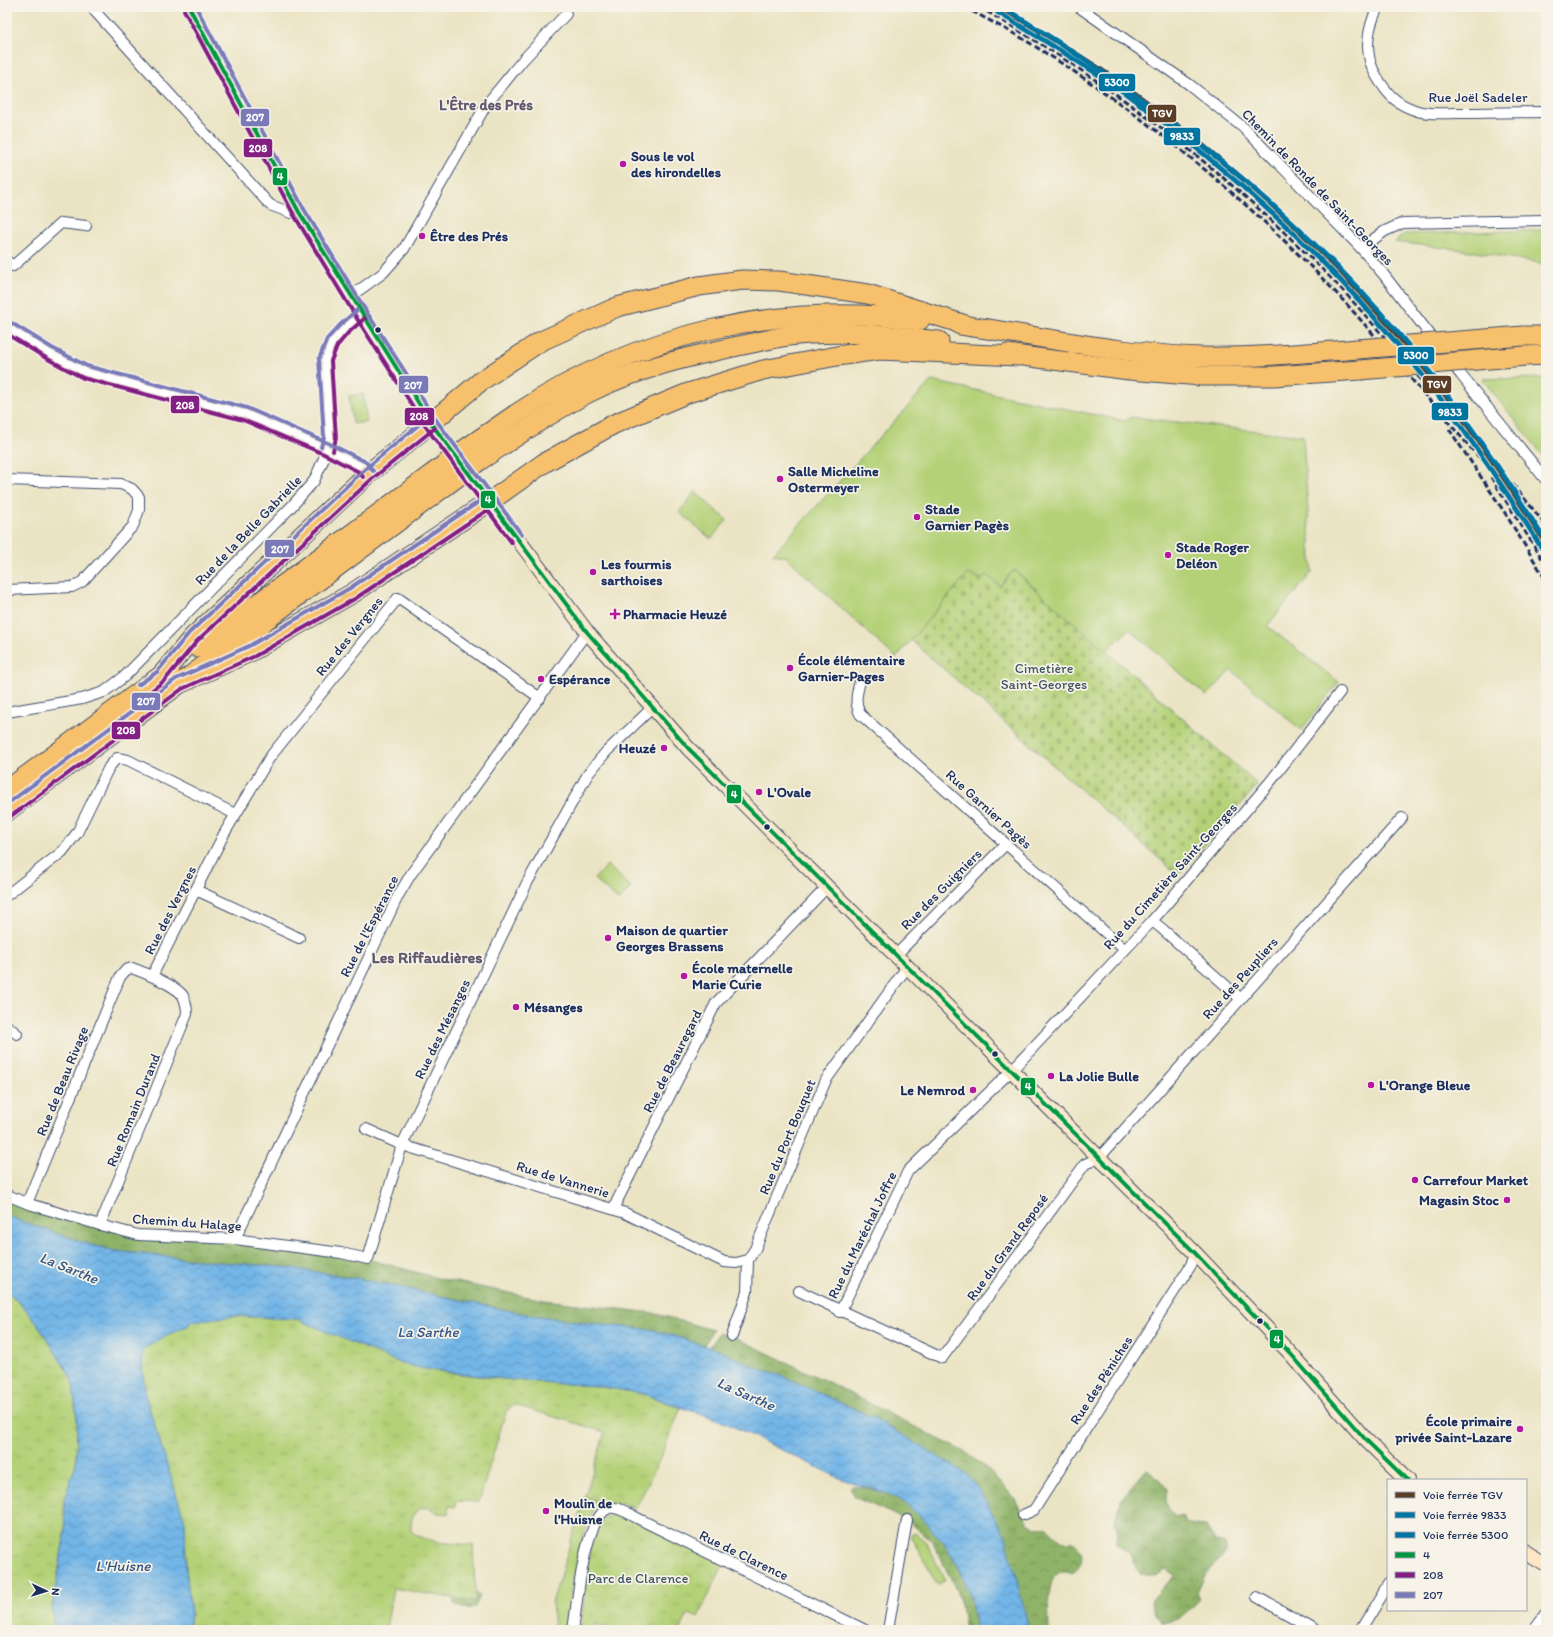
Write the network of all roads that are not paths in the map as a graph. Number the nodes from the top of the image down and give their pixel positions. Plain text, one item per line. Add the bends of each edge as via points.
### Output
1 (91, 7) edge
2 (189, 7) edge
3 (1079, 7) edge
4 (1378, 7) edge
5 (566, 14) dead end
6 (1546, 112) edge
7 (299, 212) junction
8 (1546, 220) edge
9 (86, 226) dead end
10 (1361, 248) junction
11 (7, 262) edge
12 (351, 296) junction
13 (362, 314) junction
14 (7, 327) edge
15 (972, 327) junction
16 (1546, 336) edge
17 (1546, 355) edge
18 (1018, 356) junction
19 (521, 422) junction
20 (432, 424) junction
21 (327, 449) junction
22 (368, 474) junction
23 (7, 480) edge
24 (1546, 480) edge
25 (490, 502) junction
26 (7, 590) edge
27 (273, 604) junction
28 (587, 632) junction
29 (161, 676) junction
30 (860, 681) dead end
31 (179, 684) junction
32 (1340, 692) dead end
33 (540, 698) junction
34 (652, 708) junction
35 (7, 712) edge
36 (7, 790) edge
37 (7, 811) edge
38 (235, 814) junction
39 (1402, 818) dead end
40 (1006, 844) junction
41 (826, 888) junction
42 (196, 890) junction
43 (7, 895) edge
44 (1152, 921) junction
45 (298, 938) dead end
46 (1124, 949) junction
47 (896, 955) junction
48 (907, 967) junction
49 (152, 976) junction
50 (1241, 999) junction
51 (7, 1026) edge
52 (17, 1034) dead end
53 (1011, 1071) junction
54 (366, 1129) dead end
55 (402, 1145) junction
56 (1099, 1158) junction
57 (7, 1195) edge
58 (27, 1203) junction
59 (613, 1209) junction
60 (100, 1225) junction
61 (235, 1239) junction
62 (1195, 1254) junction
63 (368, 1259) joint
64 (748, 1260) junction
65 (799, 1291) dead end
66 (840, 1312) junction
67 (732, 1336) dead end
68 (1406, 1479) edge
69 (1023, 1515) dead end
70 (907, 1520) dead end
71 (1527, 1553) edge
72 (1546, 1564) edge
73 (1387, 1586) edge
74 (1257, 1597) dead end
75 (1546, 1614) edge
76 (573, 1630) edge
77 (865, 1630) edge
78 (888, 1630) edge
79 (1315, 1630) edge
80 (1360, 1630) edge
81 (1534, 1630) edge

1 - 7 street via 270,205 291,213
2 - 7 main road
3 - 10 street, Chemin de Ronde de Saint-Georges via 1190,85 1245,129
4 - 6 street, Rue Joël Sadeler via 1371,21 1367,43 1371,69 1395,101 1412,110 1432,113
5 - 12 street via 522,61 486,105 404,248 383,273
7 - 12 main road
8 - 10 street via 1403,223 1385,231
9 - 11 street via 61,223 12,266
10 - 24 street, Chemin de Ronde de Saint-Georges
12 - 13 main road
13 - 20 main road
13 - 21 street, Rue de la Belle Gabrielle via 332,343 325,360 330,438
14 - 21 street via 85,372 245,414
15 - 16 highway, bridge via 1095,347 1201,356 1273,356
15 - 19 highway via 888,316 838,314 784,317 703,331 659,343 575,378
15 - 20 highway via 868,294 779,281 742,280 699,286 617,307 541,341 481,381
17 - 18 highway, bridge via 1274,376 1201,376
18 - 19 highway via 961,344 885,335 788,336 670,362 624,377
18 - 25 highway via 879,350 763,370 688,393 614,424 544,463
19 - 27 highway, bridge via 479,461
20 - 22 highway
20 - 25 main road
21 - 22 street via 363,468
21 - 35 street, Rue de la Belle Gabrielle via 314,481 291,507 125,676 104,692 82,700
22 - 29 highway via 194,637
23 - 26 street via 121,484 132,489 138,497 139,510 133,526 82,582 72,587
25 - 28 main road
25 - 31 highway via 353,593 252,651
27 - 29 highway via 241,614
27 - 31 highway
28 - 33 street, Rue de l'Espérance
28 - 34 main road
29 - 36 highway
30 - 40 street, Rue Garnier Pagès via 856,706 860,714
31 - 37 highway
32 - 44 street, Rue du Cimetière Saint-Georges via 1270,782
33 - 38 street, Rue des Vergnes via 398,598 270,757
33 - 61 street, Rue de l'Espérance via 411,874 398,896
34 - 41 main road
34 - 55 street, Rue des Mésanges via 606,752 588,774 527,883
38 - 42 street, Rue des Vergnes
38 - 43 street via 128,760 117,758 109,767 77,833 62,852
39 - 50 street, Rue des Peupliers
40 - 46 street, Rue Garnier Pagès
40 - 47 street, Rue des Guigniers
41 - 47 main road
41 - 59 street, Rue de Beauregard via 716,1003
42 - 45 street
42 - 49 street, Rue des Vergnes
44 - 46 street, Rue du Cimetière Saint-Georges
44 - 50 street
46 - 53 street, Rue du Cimetière Saint-Georges
47 - 48 main road
48 - 53 main road
48 - 64 street, Rue du Port Bouquet via 826,1080 755,1249
49 - 58 street, Rue de Beau Rivage via 132,968 120,977
49 - 60 street, Rue Romain Durand via 182,994 187,1005 187,1014
50 - 56 street, Rue des Peupliers
51 - 52 street
53 - 56 main road
53 - 66 street, Rue du Maréchal Joffre via 908,1171
54 - 55 street, Rue de Vannerie
55 - 59 street, Rue de Vannerie
55 - 63 street, Rue des Mésanges
56 - 62 main road
56 - 66 street, Rue du Grand Reposé via 1084,1164 942,1358
57 - 58 street, Chemin du Halage
58 - 60 street, Chemin du Halage
59 - 64 street, Rue de Vannerie via 724,1262
60 - 61 street, Chemin du Halage via 138,1235
61 - 63 street, Chemin du Halage
62 - 68 main road via 1290,1353 1365,1439
62 - 69 street, Rue des Péniches via 1191,1265 1034,1510
64 - 67 street, Rue du Port Bouquet via 747,1292
65 - 66 street
70 - 78 street
71 - 72 main road
73 - 80 street
74 - 79 street
75 - 81 street
76 - 77 street, Rue de Clarence via 591,1531 598,1516 611,1508 621,1510

